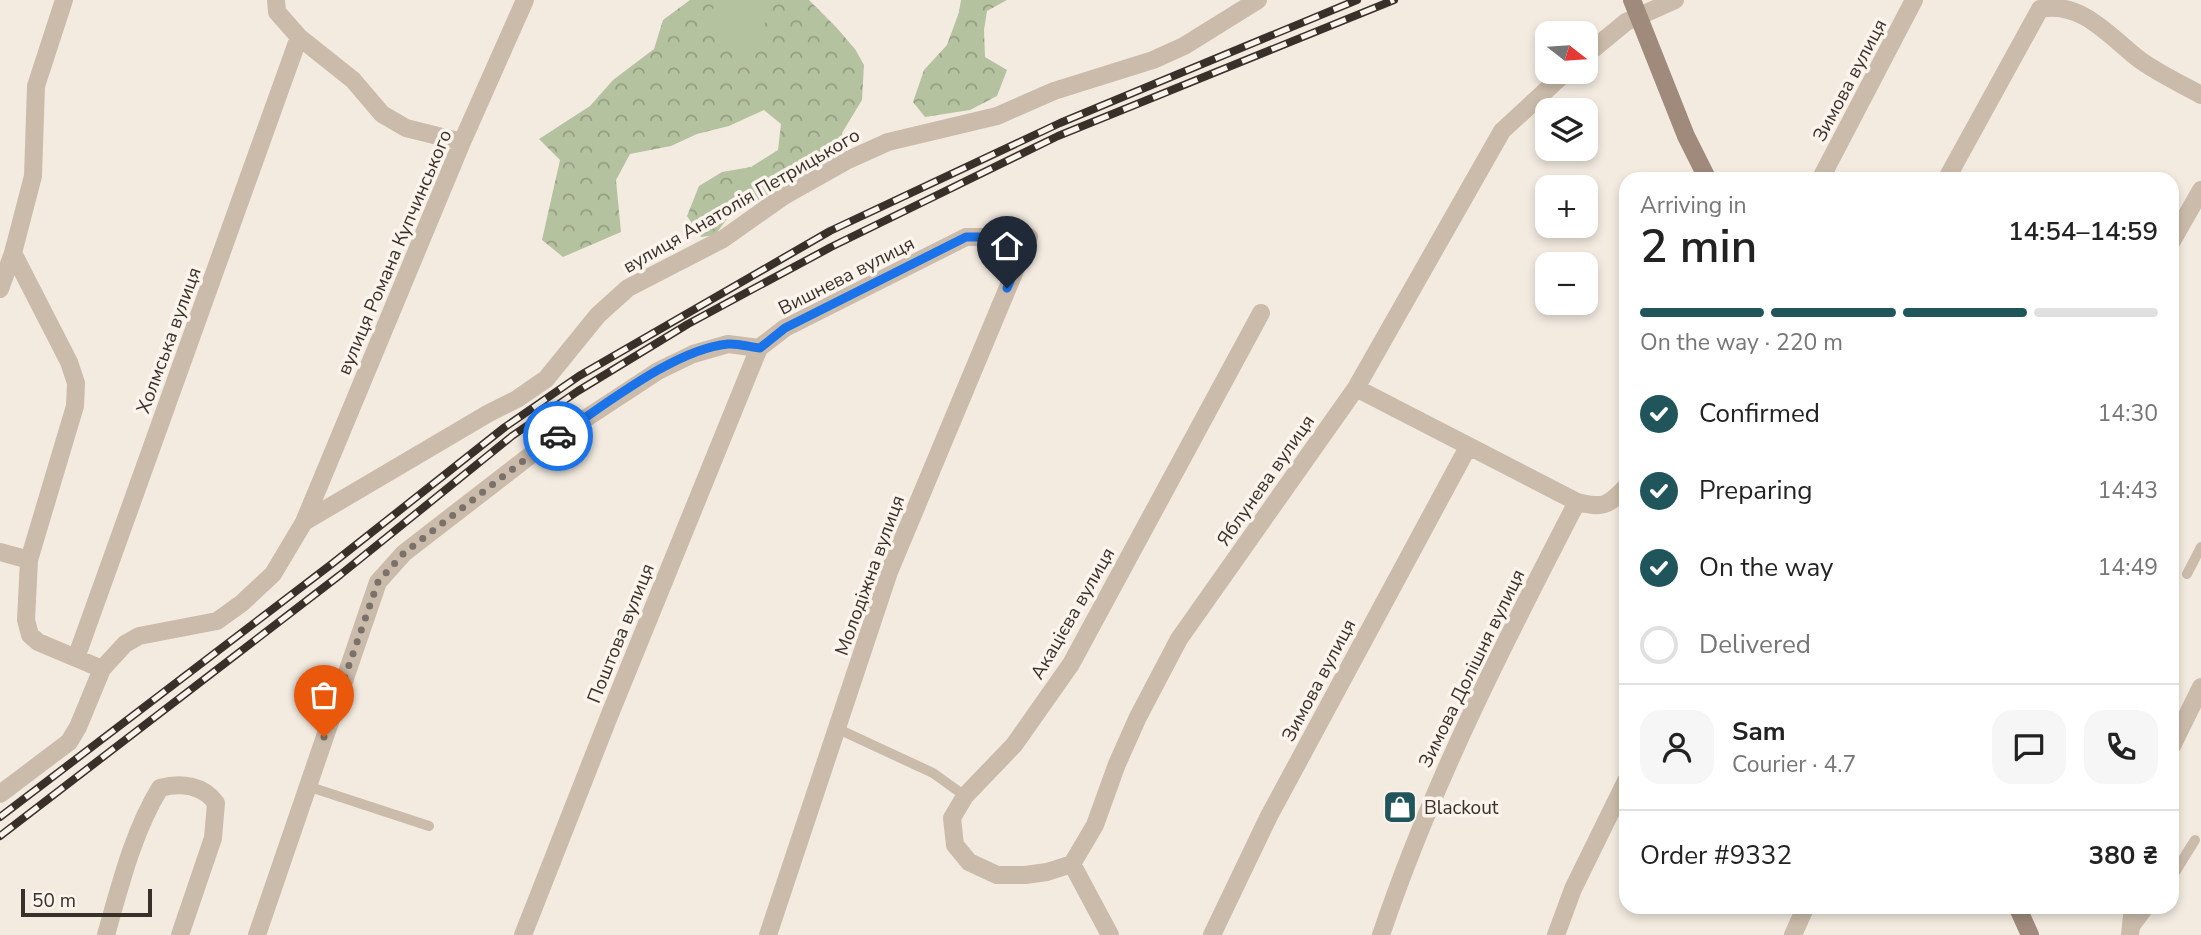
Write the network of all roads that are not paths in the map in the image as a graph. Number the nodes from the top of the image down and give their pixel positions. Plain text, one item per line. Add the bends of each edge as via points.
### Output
1 (64, 0) edge
2 (276, 0) edge
3 (525, 0) edge
4 (1258, 0) edge
5 (1675, 0) edge
6 (1914, 0) edge
7 (1635, 7) edge
8 (299, 37) junction
9 (1598, 43) edge
10 (1553, 84) edge
11 (2201, 95) edge
12 (462, 142) junction
13 (1704, 172) edge
14 (1824, 172) edge
15 (1950, 172) edge
16 (2201, 190) edge
17 (2179, 229) edge
18 (1029, 237) joint
19 (13, 253) junction
20 (0, 289) edge
21 (1261, 313) dead end
22 (760, 348) junction
23 (1356, 388) junction
24 (1468, 447) junction
25 (1619, 494) edge
26 (1577, 502) junction
27 (304, 522) junction
28 (2201, 547) edge
29 (0, 552) edge
30 (29, 560) junction
31 (2188, 574) dead end
32 (76, 658) junction
33 (102, 669) junction
34 (2201, 687) edge
35 (836, 728) junction
36 (2179, 732) edge
37 (307, 786) junction
38 (0, 794) edge
39 (1619, 795) edge
40 (965, 796) junction
41 (429, 826) dead end
42 (2195, 840) dead end
43 (1072, 864) junction
44 (2179, 866) edge
45 (1802, 914) edge
46 (2021, 914) edge
47 (2132, 914) edge
48 (2145, 914) edge
49 (2130, 934) edge
50 (106, 935) edge
51 (180, 935) edge
52 (257, 935) edge
53 (523, 935) edge
54 (768, 935) edge
55 (1110, 935) edge
56 (1212, 935) edge
57 (1381, 935) edge
58 (1556, 935) edge
59 (1793, 935) edge
60 (2030, 935) edge

1 - 19 street via 36,86 33,176
2 - 8 street via 277,12
3 - 12 street, вулиця Романа Купчинського
4 - 27 street, вулиця Анатолія Петрицького via 1153,60 1054,91 997,116 888,142 848,160 784,196 723,239 628,288 598,315 546,379 517,399
5 - 7 street
6 - 14 street, Зимова вулиця
7 - 9 street
7 - 13 main road
8 - 12 street via 353,80 382,114 406,128
8 - 32 street, Холмська вулиця
10 - 23 street, Яблунева вулиця via 1502,131
11 - 15 street via 2141,60 2088,13 2069,6 2040,9
12 - 27 street, вулиця Романа Купчинського
16 - 17 street
18 - 22 street, Вишнева вулиця via 966,237 785,328
18 - 35 street, Молодіжна вулиця via 889,572
19 - 20 street
19 - 30 street via 76,383 75,406
21 - 40 street, Акацієва вулиця via 1071,664 1014,745
22 - 37 street via 728,344 658,371 536,451 404,553 378,582
22 - 53 street, Поштова вулиця
23 - 24 street
23 - 43 street, Яблунева вулиця via 1179,639 1138,717 1095,825
24 - 26 street
24 - 56 street, Зимова вулиця via 1269,816
25 - 26 street via 1597,507
26 - 57 street, Зимова Долішня вулиця via 1459,738
27 - 33 street, вулиця Анатолія Петрицького via 272,574 242,603 216,621 139,636
28 - 31 lane
29 - 30 street
30 - 32 street via 26,620 30,635
32 - 33 street
33 - 38 street, вулиця Анатолія Петрицького via 69,743
34 - 36 street
35 - 40 lane via 933,773
35 - 54 street, Молодіжна вулиця
37 - 41 lane
37 - 52 street
39 - 58 street
40 - 43 street, Акацієва вулиця via 952,818 952,833 969,862 997,875 1047,872
42 - 44 lane
43 - 55 street
45 - 59 street
46 - 60 main road
47 - 49 street
48 - 49 lane
50 - 51 street via 150,805 160,788 185,784 209,793 216,803 213,838

